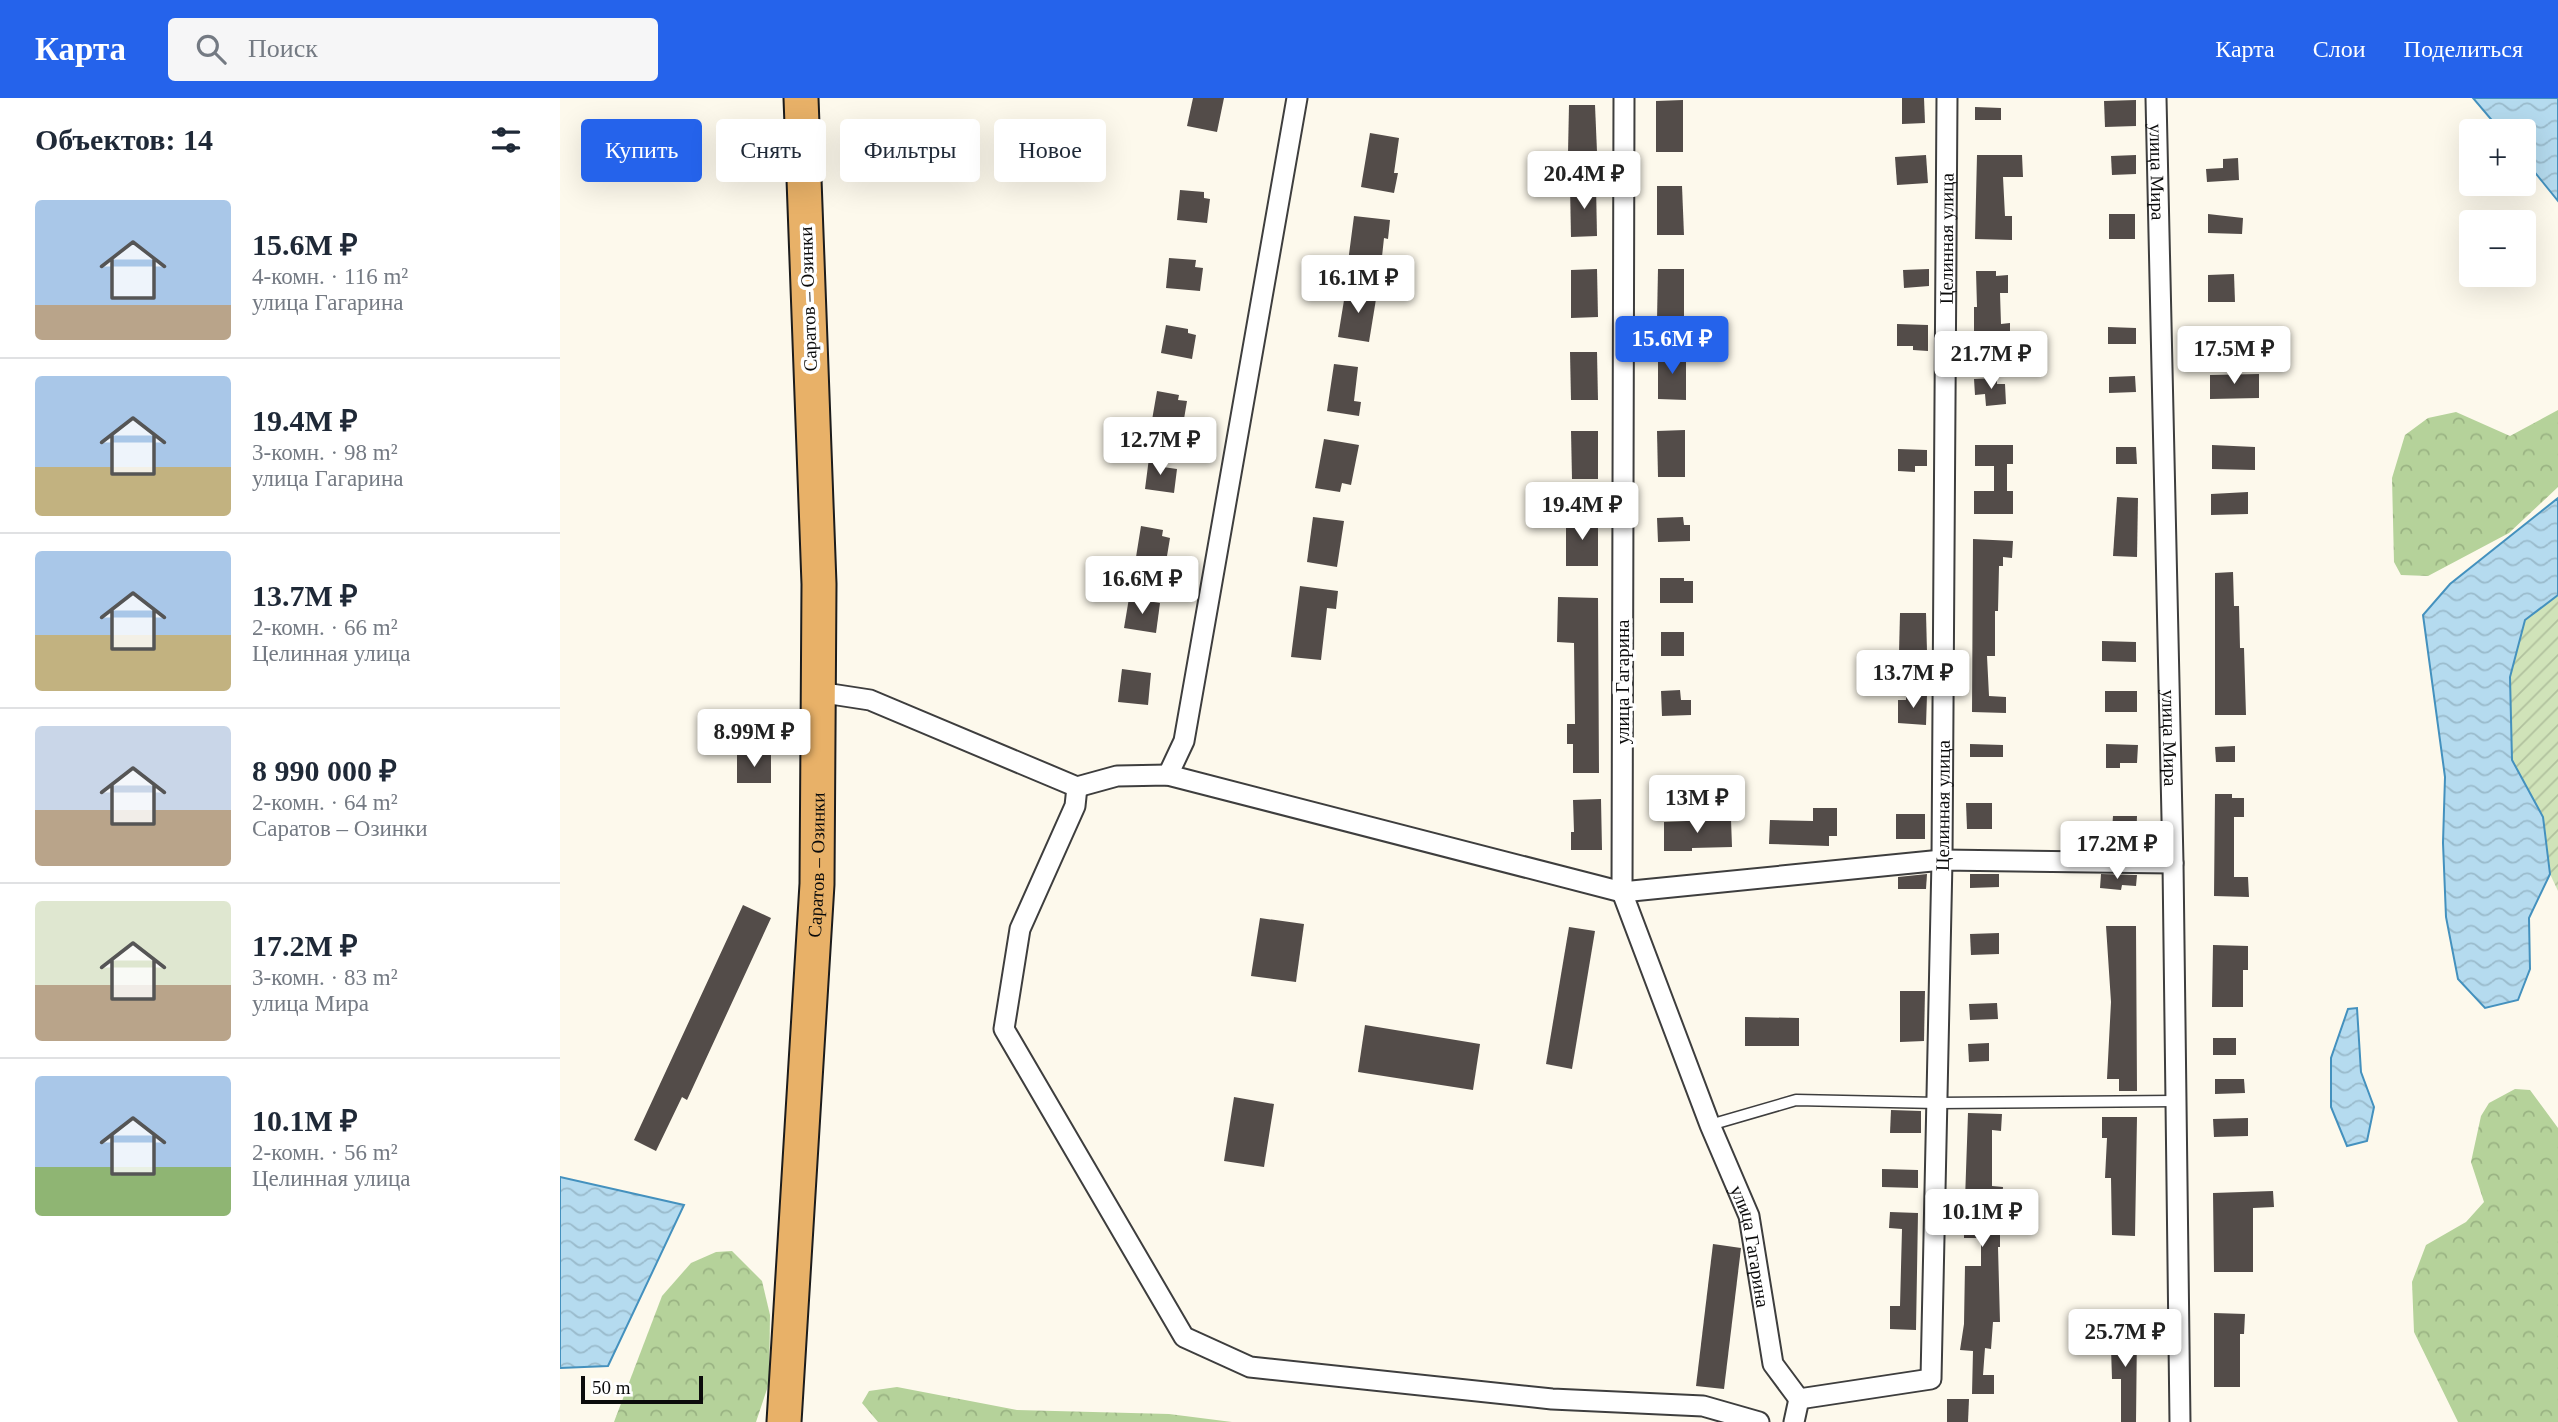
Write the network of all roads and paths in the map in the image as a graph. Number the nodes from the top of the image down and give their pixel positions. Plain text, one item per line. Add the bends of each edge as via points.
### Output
1 (801, 98) edge
2 (1297, 98) edge
3 (1624, 98) edge
4 (1947, 98) edge
5 (2156, 98) edge
6 (818, 692) junction
7 (1168, 775) junction
8 (1077, 787) junction
9 (1942, 860) junction
10 (2173, 863) junction
11 (1622, 892) junction
12 (2175, 1101) junction
13 (1937, 1102) junction
14 (1710, 1125) junction
15 (1798, 1399) junction
16 (785, 1422) edge
17 (1759, 1422) edge
18 (1794, 1422) edge
19 (2180, 1422) edge

1 - 6 highway, Саратов – Озинки
2 - 7 street via 1184,741
3 - 11 street, улица Гагарина
4 - 9 street, Целинная улица
5 - 10 street, улица Мира
6 - 8 street via 870,700
6 - 16 highway, Саратов – Озинки via 817,884
7 - 8 street via 1117,776
7 - 11 street
8 - 17 street via 1075,806 1020,929 1004,1029 1184,1337 1250,1367 1552,1399 1703,1406
9 - 10 street
9 - 11 street
9 - 13 street, Целинная улица
10 - 12 street, улица Мира
11 - 14 street, улица Гагарина
12 - 13 lane
12 - 19 street, улица Мира
13 - 14 lane via 1796,1100
13 - 15 street, Целинная улица via 1931,1379
14 - 15 street, улица Гагарина via 1749,1216 1773,1364
15 - 18 street

